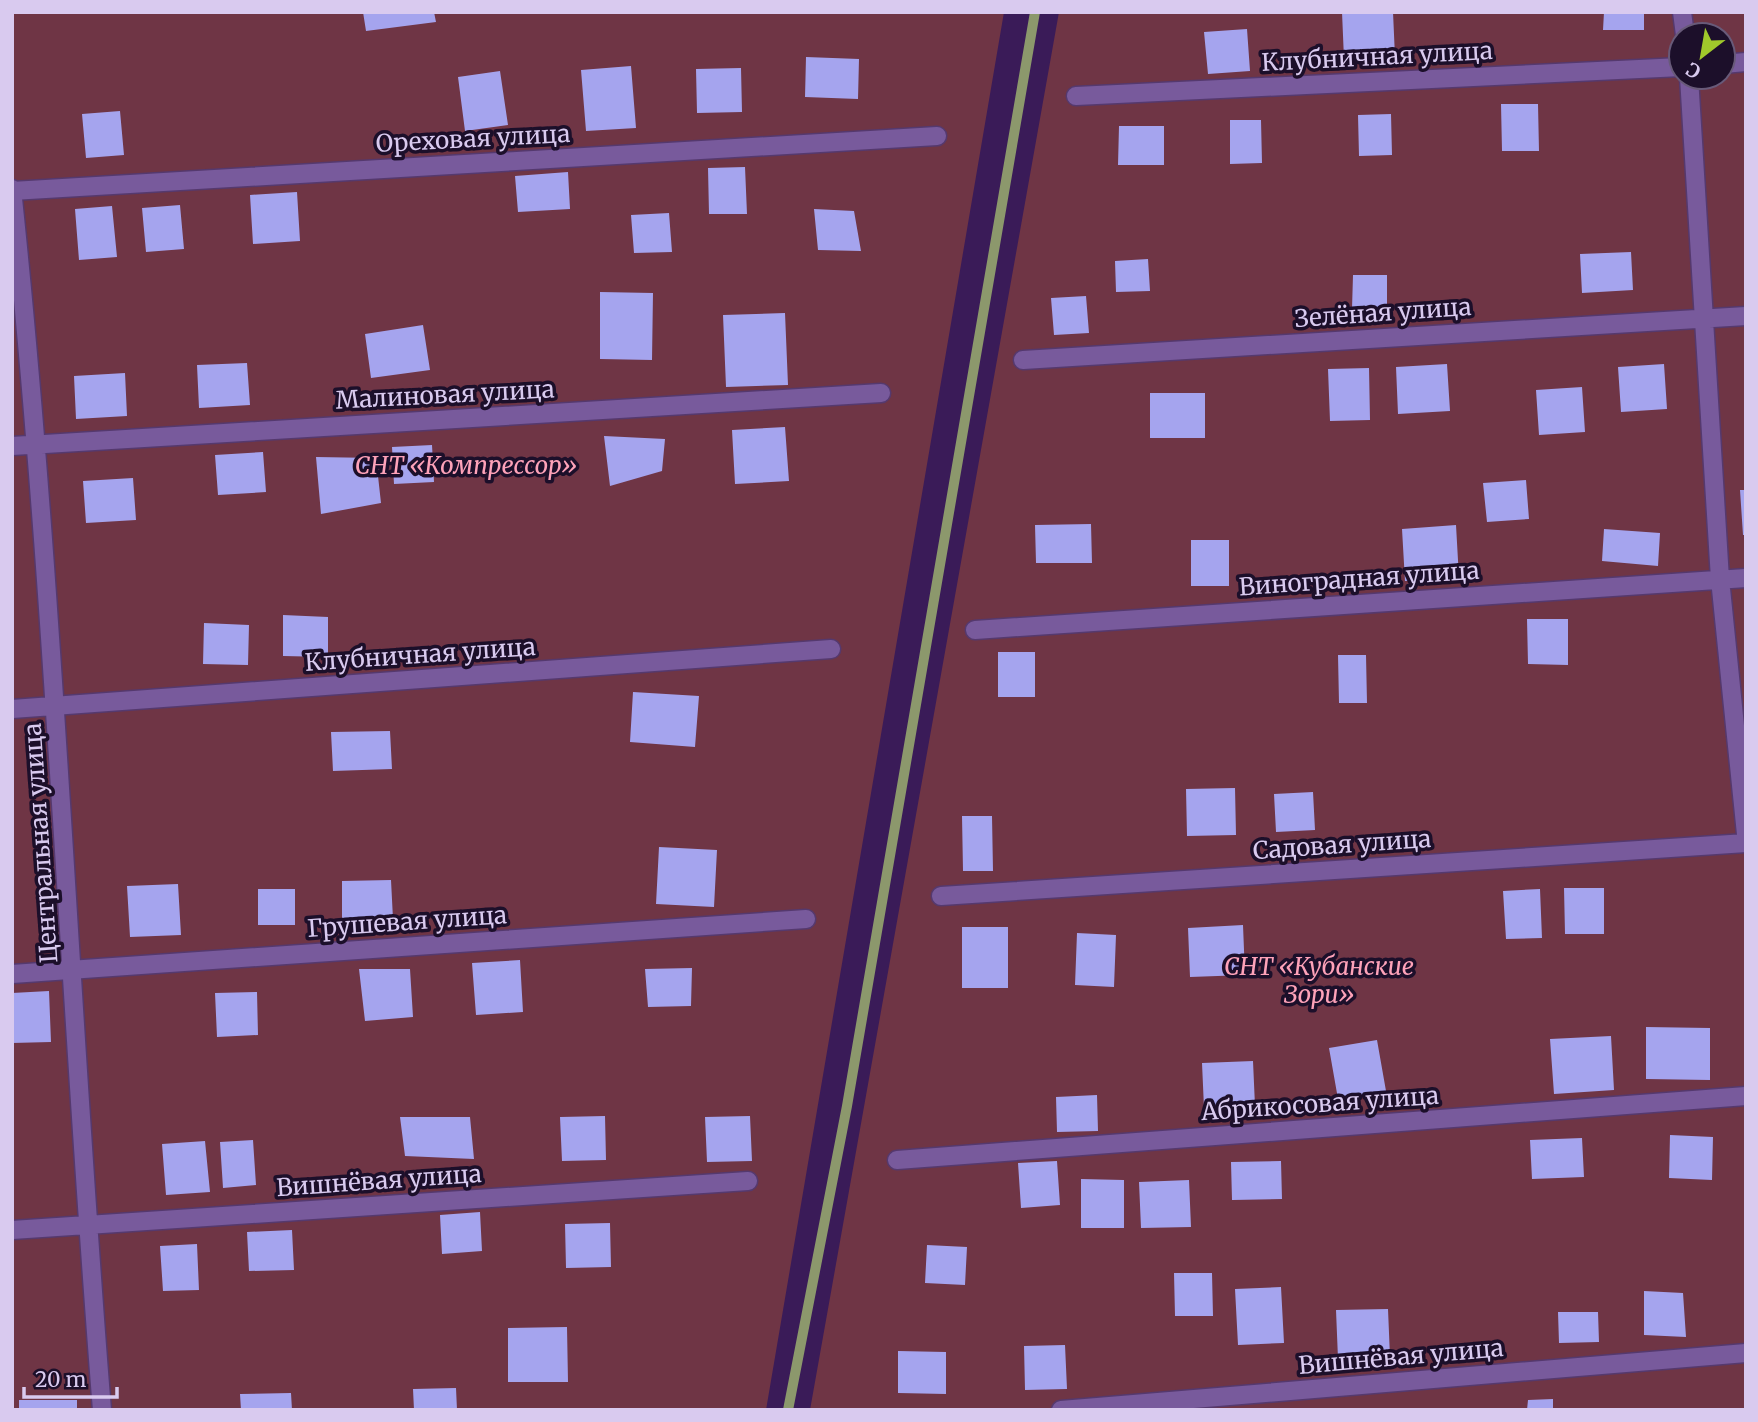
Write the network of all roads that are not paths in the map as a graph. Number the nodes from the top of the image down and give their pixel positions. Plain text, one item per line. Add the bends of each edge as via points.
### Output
1 (1667, 68) edge
2 (1690, 91) edge
3 (1076, 96) dead end
4 (937, 136) dead end
5 (12, 191) edge
6 (1746, 316) edge
7 (1704, 318) junction
8 (1023, 360) dead end
9 (881, 393) dead end
10 (36, 444) junction
11 (12, 446) edge
12 (1746, 578) edge
13 (1720, 579) junction
14 (975, 630) dead end
15 (831, 649) dead end
16 (57, 706) junction
17 (12, 709) edge
18 (1746, 834) edge
19 (1746, 843) edge
20 (941, 896) dead end
21 (806, 919) dead end
22 (74, 969) junction
23 (12, 974) edge
24 (1746, 1096) edge
25 (897, 1160) dead end
26 (748, 1181) dead end
27 (88, 1225) junction
28 (12, 1230) edge
29 (1746, 1353) edge
30 (103, 1410) edge
31 (1060, 1410) edge

1 - 3 street, Клубничная улица
2 - 7 street
4 - 5 street, Ореховая улица
5 - 10 street, Центральная улица
6 - 7 street, Зелёная улица
7 - 8 street, Зелёная улица
7 - 13 street
9 - 10 street, Малиновая улица
10 - 11 street, Малиновая улица
10 - 16 street, Центральная улица
12 - 13 street, Виноградная улица
13 - 14 street, Виноградная улица
13 - 18 street
15 - 16 street, Клубничная улица
16 - 17 street, Клубничная улица
16 - 22 street, Центральная улица
19 - 20 street, Садовая улица
21 - 22 street, Грушевая улица
22 - 23 street, Грушевая улица
22 - 27 street, Центральная улица
24 - 25 street, Абрикосовая улица
26 - 27 street, Вишнёвая улица
27 - 28 street, Вишнёвая улица
27 - 30 street, Центральная улица
29 - 31 street, Вишнёвая улица

